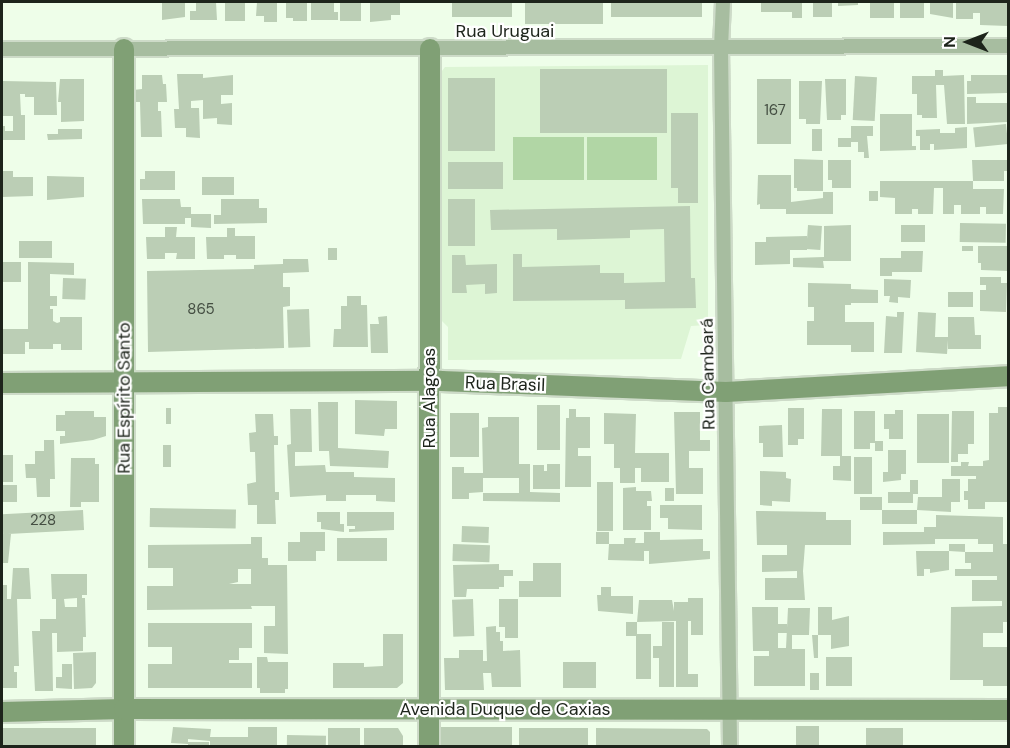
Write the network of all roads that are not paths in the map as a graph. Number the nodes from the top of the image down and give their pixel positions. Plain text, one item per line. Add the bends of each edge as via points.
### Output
1 (723, 2) edge
2 (1008, 46) edge
3 (721, 48) junction
4 (2, 49) edge
5 (124, 49) junction
6 (430, 49) junction
7 (1008, 376) edge
8 (429, 381) junction
9 (2, 383) edge
10 (124, 383) junction
11 (726, 392) junction
12 (429, 708) junction
13 (124, 709) junction
14 (1008, 710) edge
15 (729, 711) junction
16 (2, 712) edge
17 (124, 747) edge
18 (429, 747) edge
19 (730, 747) edge

1 - 3 street, Rua Cambará
2 - 3 street, Rua Uruguai
3 - 6 street, Rua Uruguai
3 - 11 street, Rua Cambará
4 - 5 street, Rua Uruguai
5 - 6 street, Rua Uruguai
5 - 10 street, Rua Espírito Santo
6 - 8 street, Rua Alagoas
7 - 11 street, Rua Brasil
8 - 10 street, Rua Brasil
8 - 11 street, Rua Brasil
8 - 12 street, Rua Alagoas
9 - 10 street, Rua Brasil
10 - 13 street, Rua Espírito Santo
11 - 15 street, Rua Cambará
12 - 13 street, Avenida Duque de Caxias
12 - 15 street, Avenida Duque de Caxias
12 - 18 street, Rua Alagoas
13 - 16 street, Avenida Duque de Caxias
13 - 17 street, Rua Espírito Santo
14 - 15 street, Avenida Duque de Caxias
15 - 19 street, Rua Cambará

